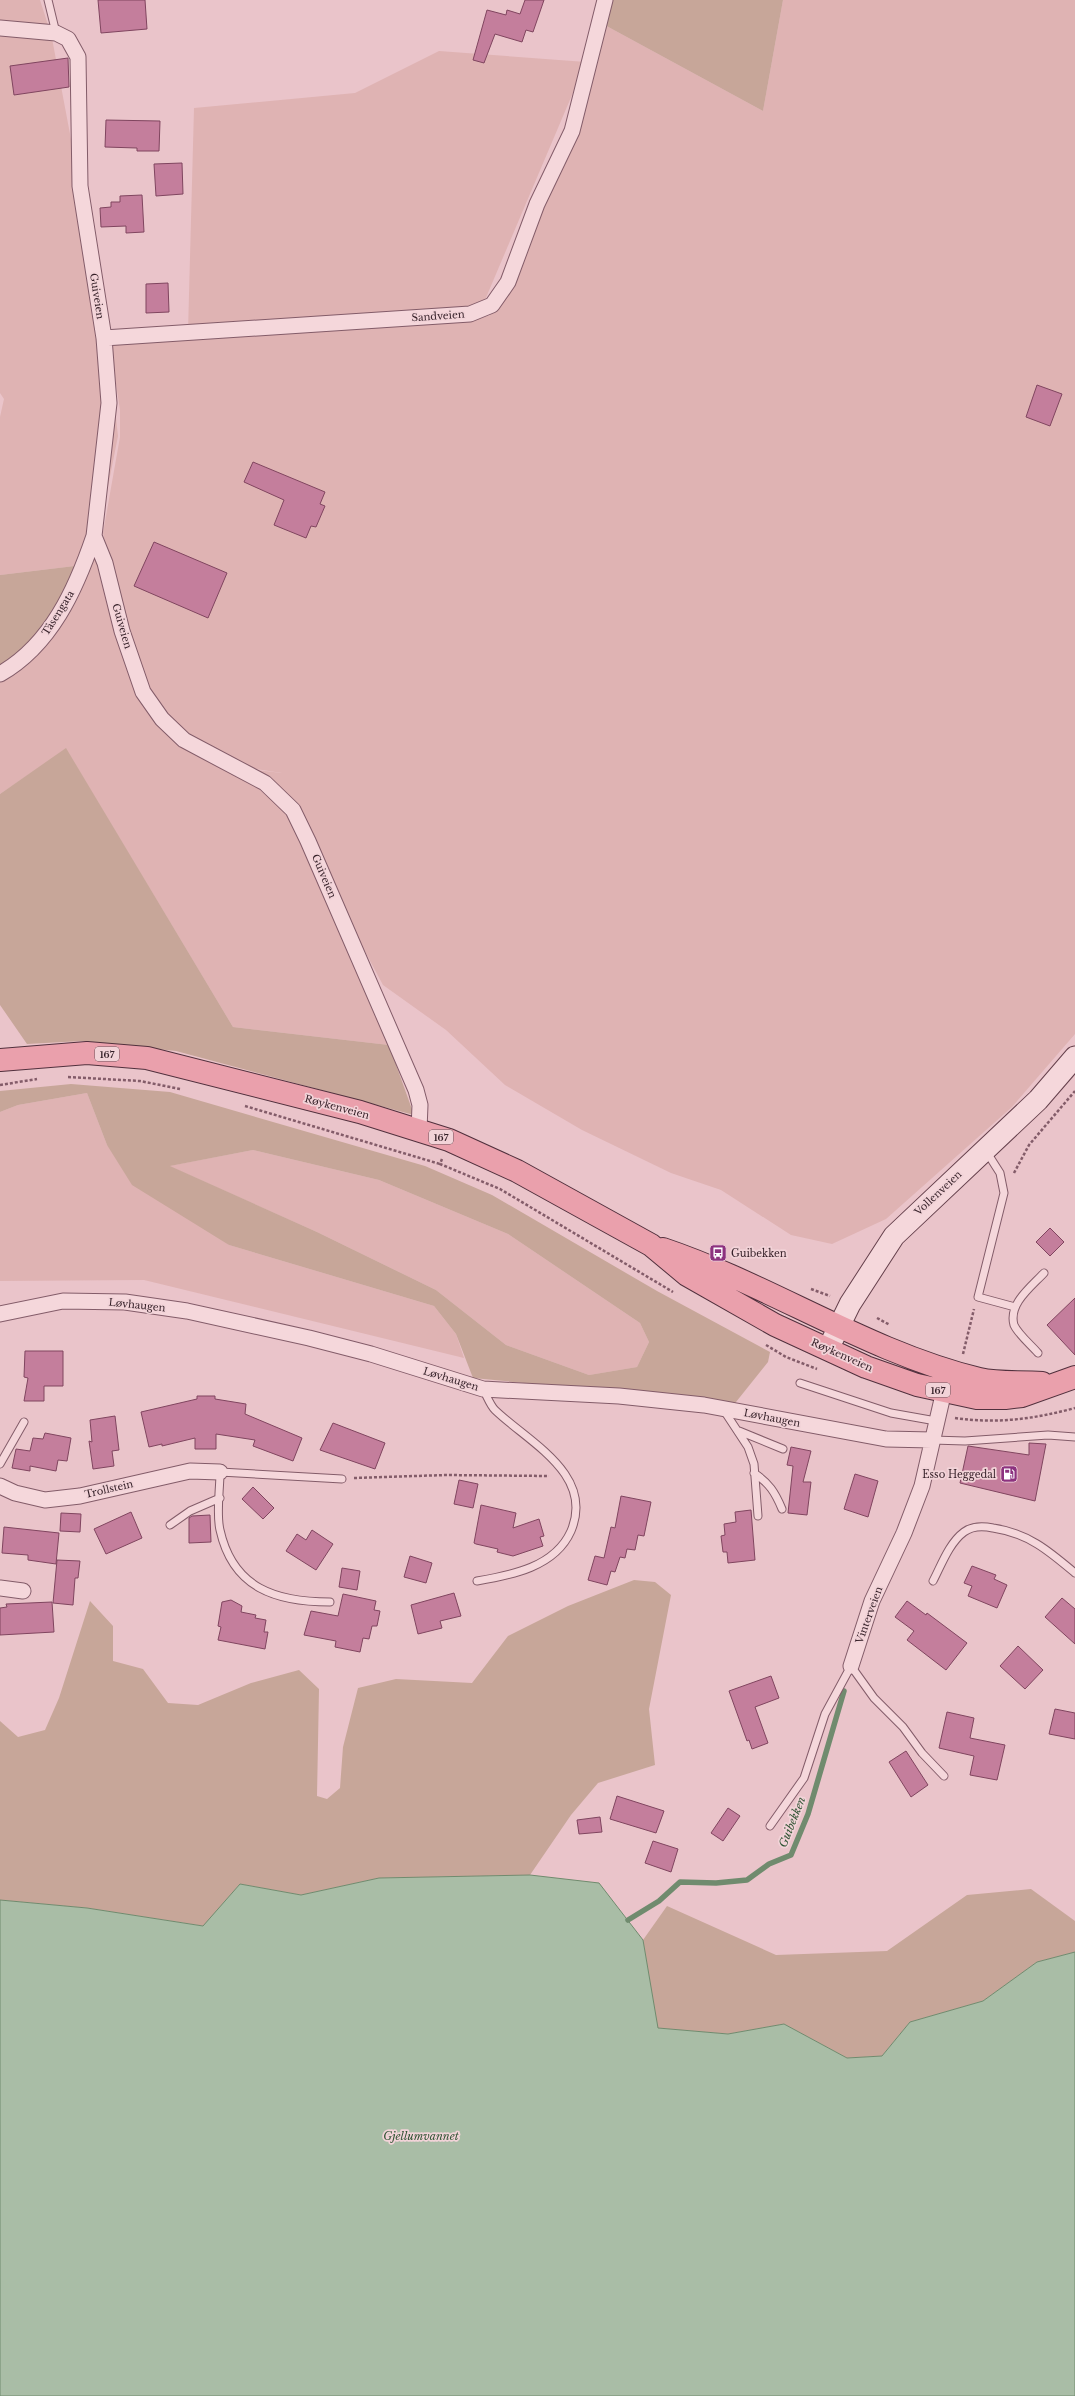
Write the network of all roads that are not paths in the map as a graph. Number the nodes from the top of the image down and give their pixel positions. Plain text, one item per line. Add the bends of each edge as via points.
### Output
1 (48, 0) edge
2 (605, 0) edge
3 (0, 28) edge
4 (56, 33) junction
5 (104, 338) junction
6 (94, 536) junction
7 (0, 674) edge
8 (1075, 1057) edge
9 (0, 1060) edge
10 (419, 1130) junction
11 (986, 1150) junction
12 (651, 1245) junction
13 (1044, 1273) dead end
14 (1015, 1307) junction
15 (0, 1314) edge
16 (839, 1326) junction
17 (828, 1349) junction
18 (1038, 1353) dead end
19 (948, 1369) junction
20 (1075, 1377) edge
21 (800, 1382) dead end
22 (1053, 1385) junction
23 (483, 1389) junction
24 (944, 1391) junction
25 (723, 1408) junction
26 (936, 1421) junction
27 (24, 1422) dead end
28 (738, 1430) junction
29 (1075, 1437) edge
30 (932, 1440) junction
31 (783, 1449) dead end
32 (0, 1464) edge
33 (220, 1472) junction
34 (754, 1473) junction
35 (342, 1479) road end
36 (0, 1486) edge
37 (220, 1498) junction
38 (782, 1508) dead end
39 (758, 1516) dead end
40 (170, 1525) dead end
41 (1075, 1573) edge
42 (933, 1581) dead end
43 (477, 1582) dead end
44 (0, 1588) edge
45 (23, 1591) dead end
46 (330, 1602) dead end
47 (851, 1666) junction
48 (944, 1776) dead end
49 (770, 1826) dead end

1 - 4 lane
2 - 5 street, Sandveien via 572,131 537,204 508,282 492,305 470,314
3 - 4 street
4 - 5 street, Guiveien via 68,39 78,57 80,186
5 - 6 street, Guiveien via 109,403
6 - 7 street, Tåsengata via 79,578 48,631 33,649
6 - 10 street, Guiveien via 105,563 122,631 143,692 162,719 184,740 265,783 293,810 416,1090 420,1105
8 - 11 main road, Vollenveien via 1038,1100
9 - 10 main road, Røykenveien / 167 via 87,1053 147,1058 360,1112
10 - 12 main road, Røykenveien / 167 via 463,1145 517,1171
11 - 14 lane via 1000,1173 1004,1193 978,1297
11 - 16 main road, Vollenveien via 894,1236 850,1304
12 - 16 main road, Røykenveien / 167 via 692,1259
12 - 17 main road, Røykenveien / 167 via 687,1275 725,1298 775,1325
13 - 14 lane
14 - 18 lane via 1015,1326
15 - 23 street, Løvhaugen via 63,1301 125,1302 186,1311 371,1354
16 - 17 main road, Vollenveien
16 - 19 main road, Røykenveien / 167
17 - 24 main road, Røykenveien / 167 via 893,1377
19 - 22 main road, Røykenveien / 167 via 980,1379
19 - 24 street, Vinterveien
20 - 22 main road, Røykenveien / 167
21 - 26 lane via 891,1413
22 - 24 main road, Røykenveien / 167 via 1022,1396 1005,1398 977,1398
23 - 25 street, Løvhaugen via 619,1396
23 - 43 lane via 494,1409 544,1450 568,1477 573,1491 576,1519 566,1542 547,1560 515,1575
24 - 26 street, Vinterveien
25 - 28 lane
25 - 30 street, Løvhaugen via 886,1439
26 - 30 street, Vinterveien
27 - 32 lane
28 - 31 lane
28 - 34 lane via 748,1447
29 - 30 lane via 1048,1435 965,1441
30 - 47 street, Vinterveien via 922,1486 904,1533 872,1601
33 - 35 lane
33 - 36 street, Trollstein via 190,1471 80,1496 45,1500 15,1493
33 - 37 lane
34 - 38 lane via 776,1492
34 - 39 lane
37 - 40 lane via 190,1511
37 - 46 lane via 220,1530 232,1561 253,1585 282,1598 304,1602
41 - 42 lane via 1046,1548 1031,1539 1018,1533 984,1526 964,1531
44 - 45 street
47 - 48 lane via 874,1698 903,1727 922,1753
47 - 49 lane, Vinterveien via 825,1714 804,1778

